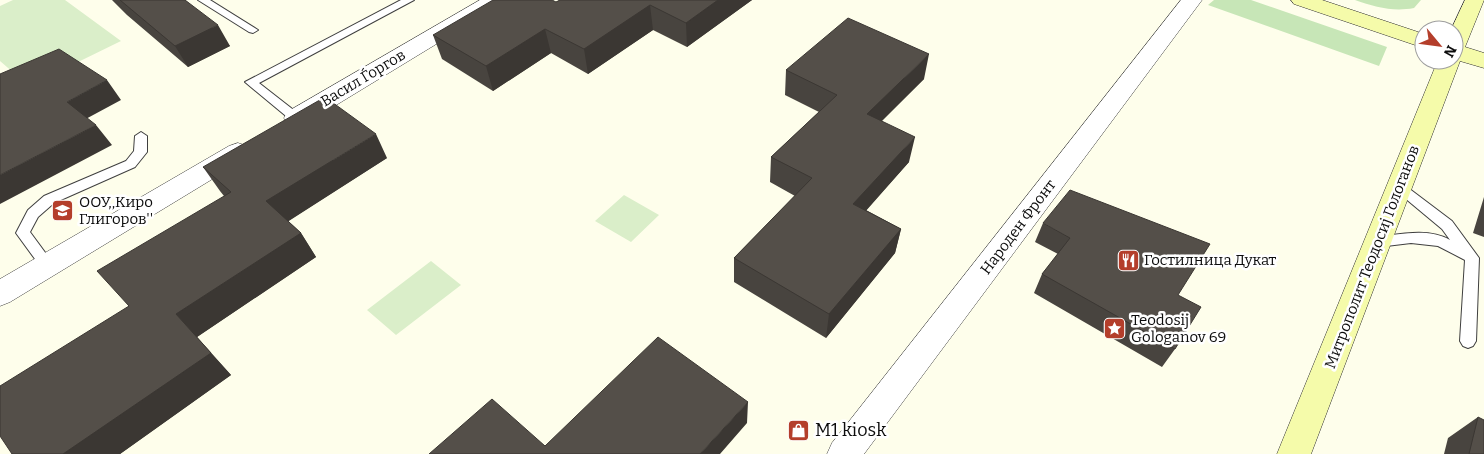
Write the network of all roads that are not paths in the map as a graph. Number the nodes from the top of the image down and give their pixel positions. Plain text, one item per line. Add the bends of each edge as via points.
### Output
1 (203, 0) edge
2 (409, 0) edge
3 (495, 0) edge
4 (1192, 0) edge
5 (1301, 0) edge
6 (1475, 0) edge
7 (1464, 25) edge
8 (253, 30) dead end
9 (1414, 38) edge
10 (1464, 54) edge
11 (1484, 61) edge
12 (1445, 70) edge
13 (296, 118) junction
14 (140, 136) dead end
15 (1399, 186) junction
16 (1378, 242) junction
17 (1472, 258) junction
18 (48, 266) junction
19 (0, 294) edge
20 (1468, 341) dead end
21 (844, 454) edge
22 (1294, 454) edge

1 - 8 lane
2 - 13 lane via 251,82
3 - 13 street, Васил Ѓоргов
4 - 21 street, Народен Фронт
5 - 9 street
6 - 7 street
10 - 11 street
12 - 15 street, Митрополит Теодосиј Гологанов
13 - 18 street, Васил Ѓоргов
14 - 18 lane via 143,146 132,165 109,176 74,186 34,210 23,233
15 - 16 street, Митрополит Теодосиј Гологанов
15 - 17 lane via 1447,225
16 - 17 lane via 1411,238 1441,241
16 - 22 street, Митрополит Теодосиј Гологанов
17 - 20 lane
18 - 19 street, Васил Ѓоргов

